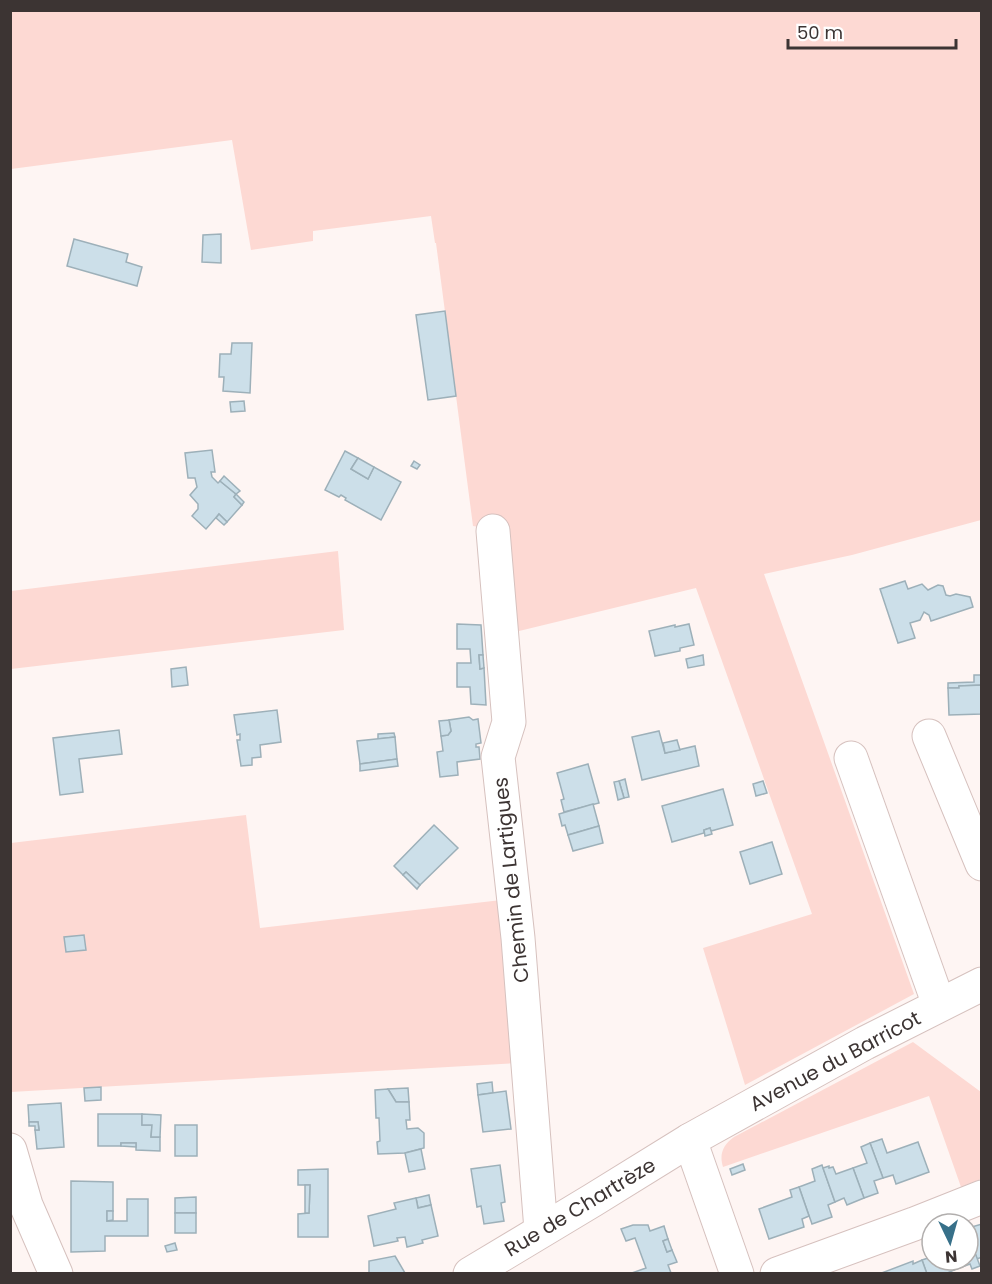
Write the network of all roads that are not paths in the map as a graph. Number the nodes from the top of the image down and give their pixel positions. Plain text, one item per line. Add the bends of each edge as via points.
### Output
1 (493, 531) dead end
2 (929, 736) dead end
3 (851, 758) dead end
4 (981, 864) edge
5 (981, 984) edge
6 (939, 1005) junction
7 (690, 1140) junction
8 (10, 1150) edge
9 (17, 1197) edge
10 (981, 1197) edge
11 (541, 1230) junction
12 (56, 1274) edge
13 (470, 1274) edge
14 (737, 1274) edge
15 (777, 1274) edge

1 - 11 street, Chemin de Lartigues via 508,722 498,757 518,938
2 - 4 street
3 - 6 street
5 - 6 street, Avenue du Barricot
6 - 7 street, Avenue du Barricot
7 - 11 street, Rue de Chartrèze
7 - 14 street
8 - 9 street
9 - 12 street via 26,1205
10 - 15 street
11 - 13 street, Rue de Chartrèze

